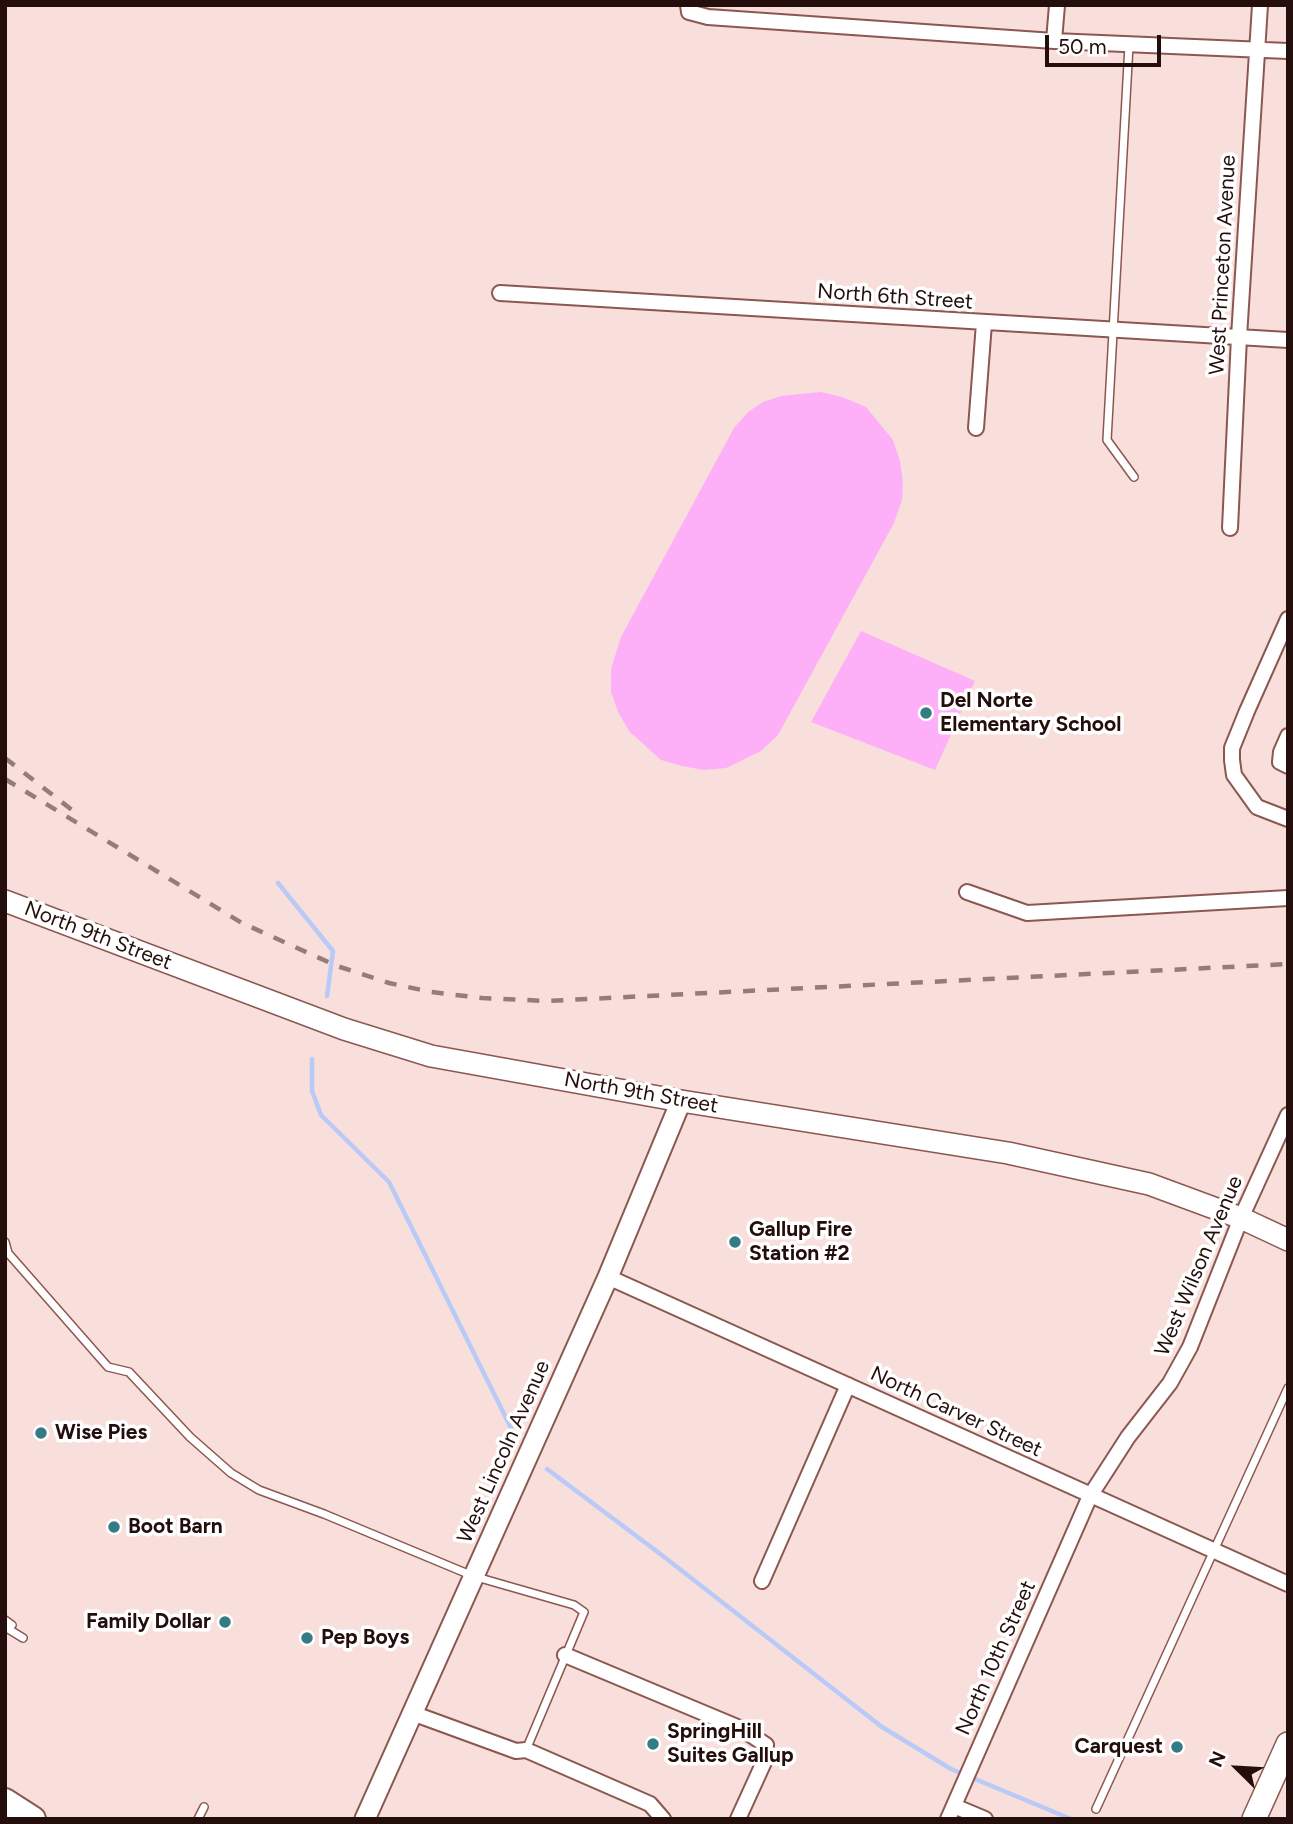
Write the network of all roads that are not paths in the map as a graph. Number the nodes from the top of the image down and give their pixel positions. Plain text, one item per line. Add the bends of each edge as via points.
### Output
1 (1056, 5) edge
2 (1260, 5) edge
3 (689, 8) edge
4 (1054, 41) junction
5 (1129, 44) junction
6 (1257, 49) junction
7 (1288, 51) edge
8 (500, 293) dead end
9 (984, 323) junction
10 (1112, 329) junction
11 (1239, 337) junction
12 (1288, 340) edge
13 (976, 428) dead end
14 (1134, 477) dead end
15 (1230, 528) dead end
16 (1288, 619) edge
17 (1288, 736) edge
18 (1288, 766) edge
19 (1288, 819) edge
20 (967, 892) dead end
21 (1288, 898) edge
22 (5, 901) edge
23 (681, 1101) junction
24 (1288, 1115) edge
25 (1241, 1218) junction
26 (1288, 1240) edge
27 (5, 1242) edge
28 (608, 1277) junction
29 (848, 1385) junction
30 (1288, 1388) edge
31 (1090, 1496) junction
32 (1214, 1551) junction
33 (473, 1576) junction
34 (762, 1581) dead end
35 (1288, 1584) edge
36 (7, 1624) edge
37 (23, 1638) dead end
38 (565, 1655) junction
39 (412, 1713) junction
40 (1288, 1744) edge
41 (526, 1750) junction
42 (204, 1807) dead end
43 (8, 1808) edge
44 (1096, 1809) dead end
45 (951, 1812) edge
46 (33, 1819) edge
47 (198, 1819) edge
48 (365, 1819) edge
49 (663, 1819) edge
50 (738, 1819) edge
51 (985, 1819) edge
52 (1254, 1819) edge

1 - 4 street
2 - 6 street, West Princeton Avenue
3 - 4 street via 708,17
4 - 5 street
5 - 6 street
5 - 10 lane
6 - 7 street
6 - 11 street, West Princeton Avenue
8 - 9 street, North 6th Street
9 - 10 street, North 6th Street
9 - 13 street
10 - 11 street, North 6th Street
10 - 14 lane via 1107,440
11 - 12 street, North 6th Street
11 - 15 street, West Princeton Avenue
16 - 19 street via 1232,748 1232,760 1234,775 1257,807
17 - 18 street via 1280,762
20 - 21 street via 1027,913
22 - 23 main road, North 9th Street via 344,1029 419,1052
23 - 25 main road, North 9th Street via 1008,1153 1149,1184
23 - 28 street, West Lincoln Avenue
24 - 25 street, West Wilson Avenue
25 - 26 main road, North 9th Street
25 - 31 street, West Wilson Avenue via 1190,1347
27 - 33 lane via 8,1253 108,1367 129,1372 230,1473 259,1490
28 - 29 street, North Carver Street
28 - 33 street, West Lincoln Avenue
29 - 31 street, North Carver Street
29 - 34 street
30 - 32 lane
31 - 32 street, North Carver Street
31 - 45 street, North 10th Street
32 - 35 street, North Carver Street
32 - 44 lane
33 - 38 lane via 584,1612
33 - 39 street, West Lincoln Avenue
36 - 37 lane
38 - 41 lane
38 - 50 street via 742,1729 765,1745 764,1762
39 - 41 street via 516,1751
39 - 48 street, West Lincoln Avenue
40 - 52 main road
41 - 49 street via 650,1804
42 - 47 lane
43 - 46 highway
45 - 51 street, North 10th Street

